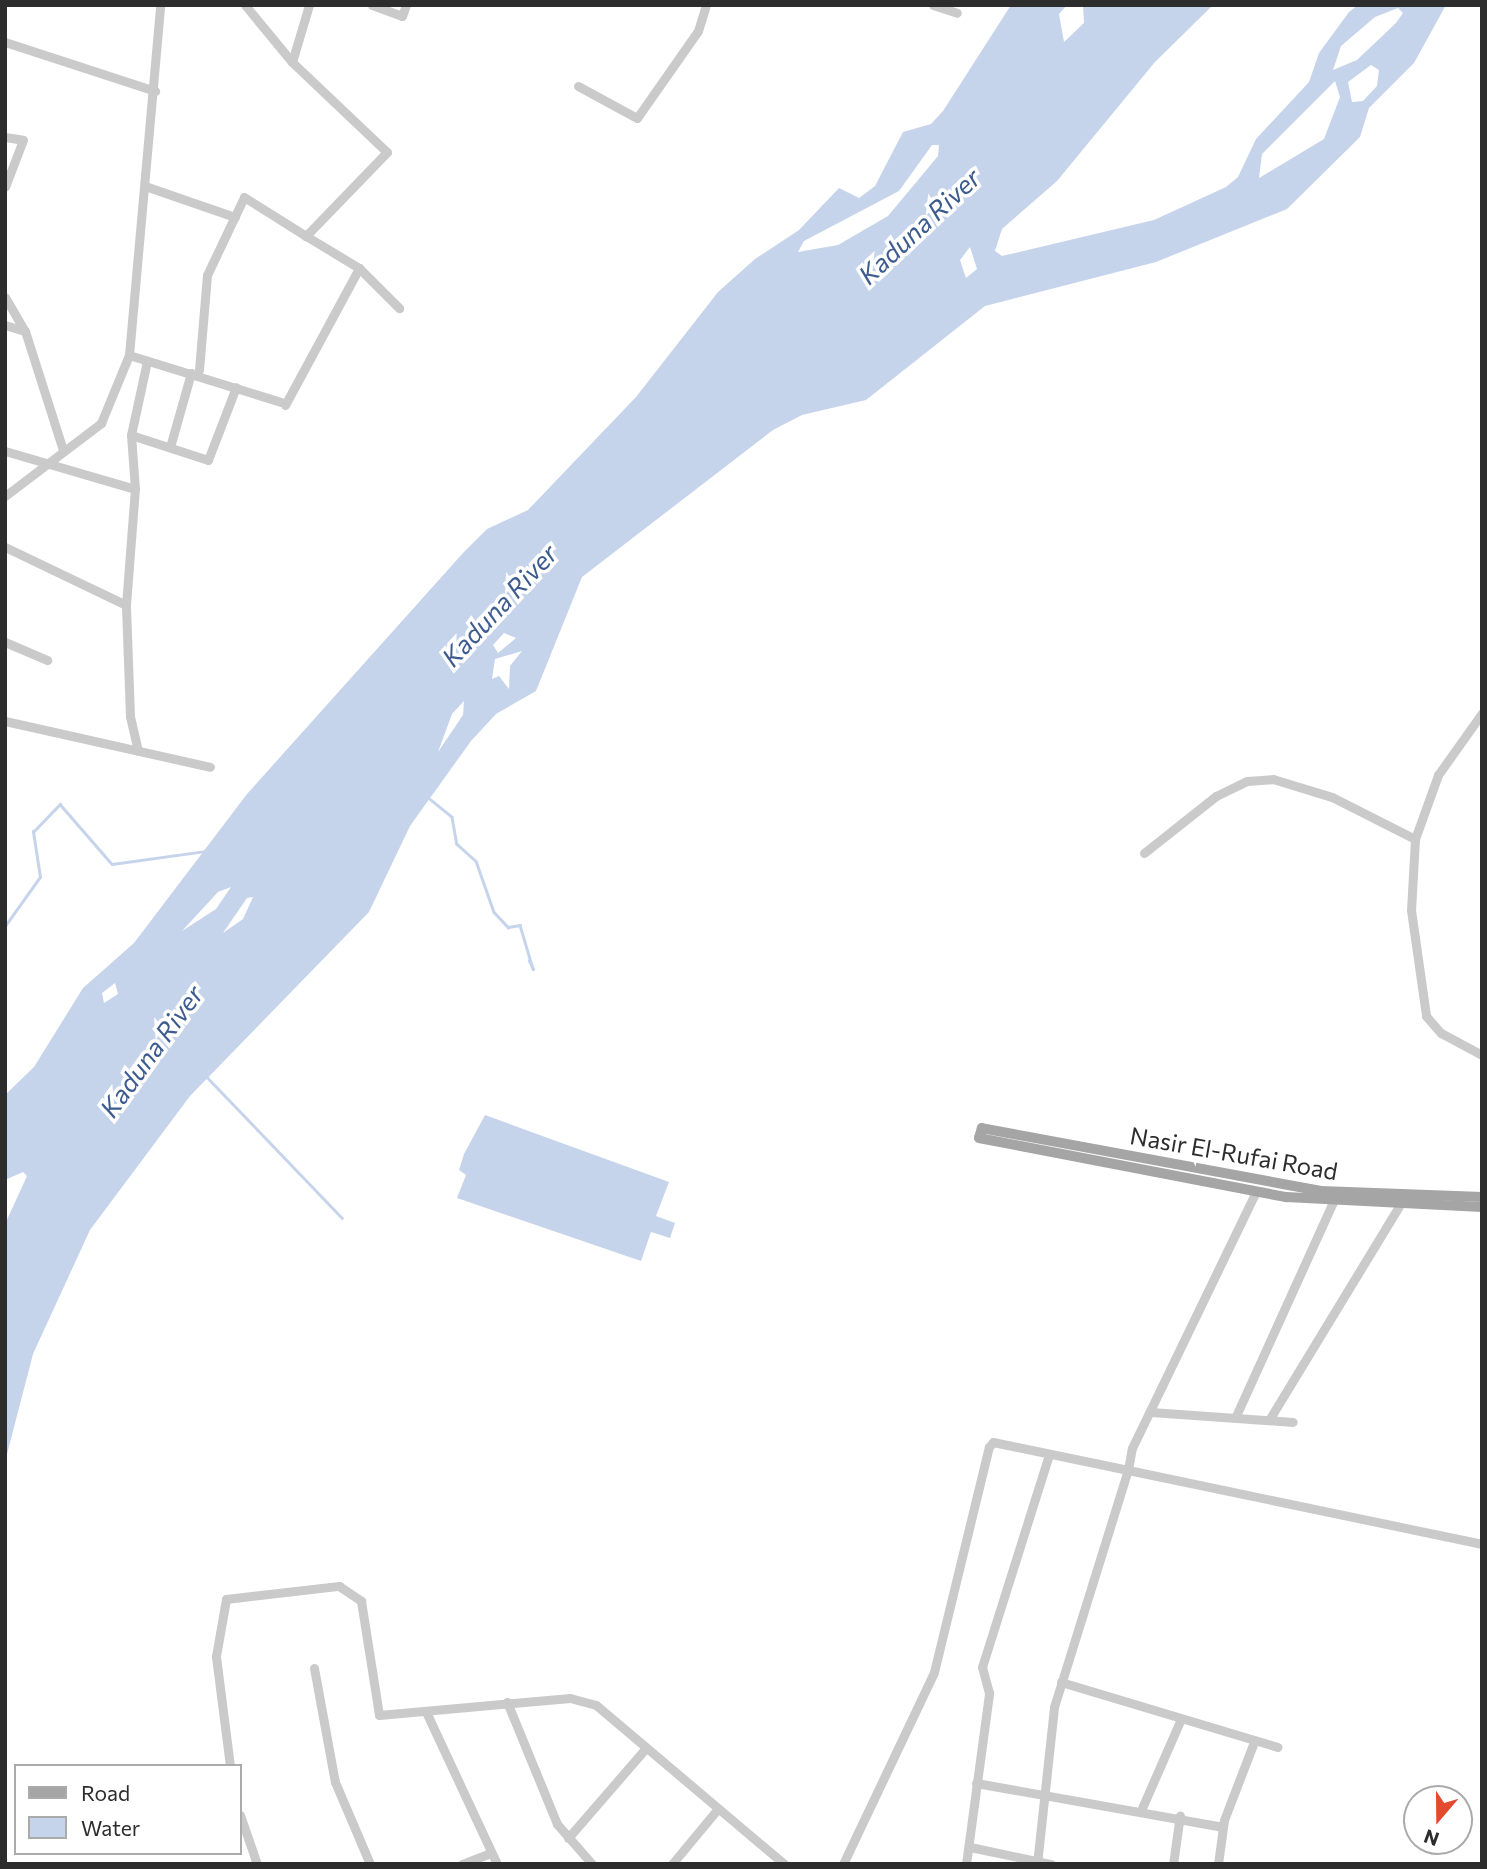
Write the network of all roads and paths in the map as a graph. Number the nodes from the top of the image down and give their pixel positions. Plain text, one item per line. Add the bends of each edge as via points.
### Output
1 (160, 5) edge
2 (244, 5) edge
3 (309, 5) edge
4 (372, 5) edge
5 (406, 5) edge
6 (706, 5) edge
7 (933, 5) edge
8 (957, 13) dead end
9 (5, 42) edge
10 (292, 62) junction
11 (578, 86) dead end
12 (155, 91) junction
13 (5, 137) edge
14 (145, 186) junction
15 (5, 187) edge
16 (234, 217) junction
17 (306, 236) junction
18 (359, 268) junction
19 (5, 297) edge
20 (399, 308) dead end
21 (5, 325) edge
22 (25, 331) junction
23 (129, 355) junction
24 (147, 361) junction
25 (195, 371) junction
26 (236, 387) junction
27 (131, 435) junction
28 (170, 447) junction
29 (63, 450) junction
30 (5, 451) edge
31 (44, 464) junction
32 (135, 489) junction
33 (6, 495) edge
34 (5, 547) edge
35 (126, 605) junction
36 (5, 642) edge
37 (47, 660) dead end
38 (1482, 713) edge
39 (5, 721) edge
40 (138, 751) junction
41 (209, 767) dead end
42 (1415, 839) junction
43 (1144, 853) dead end
44 (1482, 1055) edge
45 (982, 1128) dead end
46 (1124, 1161) junction
47 (1256, 1191) junction
48 (1482, 1197) edge
49 (1333, 1202) junction
50 (1399, 1206) junction
51 (1482, 1207) edge
52 (1151, 1412) junction
53 (1235, 1418) junction
54 (1269, 1420) junction
55 (1293, 1422) dead end
56 (1049, 1455) junction
57 (1128, 1470) junction
58 (1482, 1544) edge
59 (314, 1668) dead end
60 (1061, 1682) junction
61 (507, 1702) junction
62 (427, 1714) junction
63 (1180, 1721) junction
64 (1254, 1742) junction
65 (1277, 1747) dead end
66 (645, 1749) junction
67 (230, 1764) edge
68 (976, 1783) junction
69 (1043, 1791) junction
70 (1142, 1808) junction
71 (716, 1811) junction
72 (1180, 1815) junction
73 (242, 1821) edge
74 (1223, 1827) junction
75 (568, 1838) junction
76 (970, 1847) junction
77 (490, 1853) junction
78 (1037, 1862) edge
79 (257, 1864) edge
80 (370, 1864) edge
81 (462, 1864) edge
82 (496, 1864) edge
83 (592, 1864) edge
84 (673, 1864) edge
85 (783, 1864) edge
86 (843, 1864) edge
87 (966, 1864) edge
88 (1051, 1864) edge
89 (1173, 1864) edge
90 (1218, 1864) edge

1 - 12 street
2 - 10 street
3 - 10 street
4 - 5 street via 401,16
6 - 11 street via 698,30 637,118
7 - 8 street
9 - 12 street
10 - 17 street via 387,152
12 - 14 street
13 - 15 street via 23,140
14 - 16 street
14 - 23 street
16 - 17 street via 244,197
16 - 25 street via 207,275
17 - 18 street
18 - 20 street
18 - 26 street via 283,403
19 - 22 street
21 - 22 street
22 - 29 street
23 - 24 street
23 - 29 street via 101,423
24 - 25 street
24 - 27 street
25 - 26 street
25 - 28 street
26 - 28 street via 208,460
27 - 28 street
27 - 32 street
29 - 31 street
30 - 31 street
31 - 32 street
31 - 33 street
32 - 35 street
34 - 35 street
35 - 40 street via 130,716
36 - 37 street
38 - 42 street via 1438,775
39 - 40 street
40 - 41 street
42 - 43 street via 1332,797 1273,779 1247,781 1216,796
42 - 44 street via 1411,910 1426,1016 1441,1033
45 - 46 main road via 979,1138
46 - 47 main road, Nasir El-Rufai Road
46 - 48 main road, Nasir El-Rufai Road via 1321,1191
47 - 49 main road, Nasir El-Rufai Road
47 - 52 street
49 - 50 main road, Nasir El-Rufai Road
49 - 53 street
50 - 51 main road, Nasir El-Rufai Road
50 - 54 street
52 - 53 street
52 - 57 street
53 - 54 street
54 - 55 street
56 - 57 street
56 - 68 street via 982,1667 989,1693
56 - 86 street via 993,1442 989,1447 934,1672
57 - 58 street
57 - 60 street
59 - 80 street via 335,1782
60 - 63 street
60 - 69 street
61 - 62 street
61 - 66 street via 587,1702
61 - 75 street via 548,1807
62 - 67 street via 379,1715 373,1709 361,1601 352,1591 339,1586 233,1595 222,1606 216,1656
62 - 77 street
63 - 64 street
63 - 70 street
64 - 65 street
64 - 74 street
66 - 71 street
66 - 75 street
68 - 69 street
68 - 76 street
69 - 70 street
69 - 78 street
70 - 72 street
71 - 84 street
71 - 85 street
72 - 74 street
72 - 89 street
73 - 79 street
74 - 90 street
75 - 83 street
76 - 78 street
76 - 87 street
77 - 81 street
77 - 82 street
78 - 88 street

